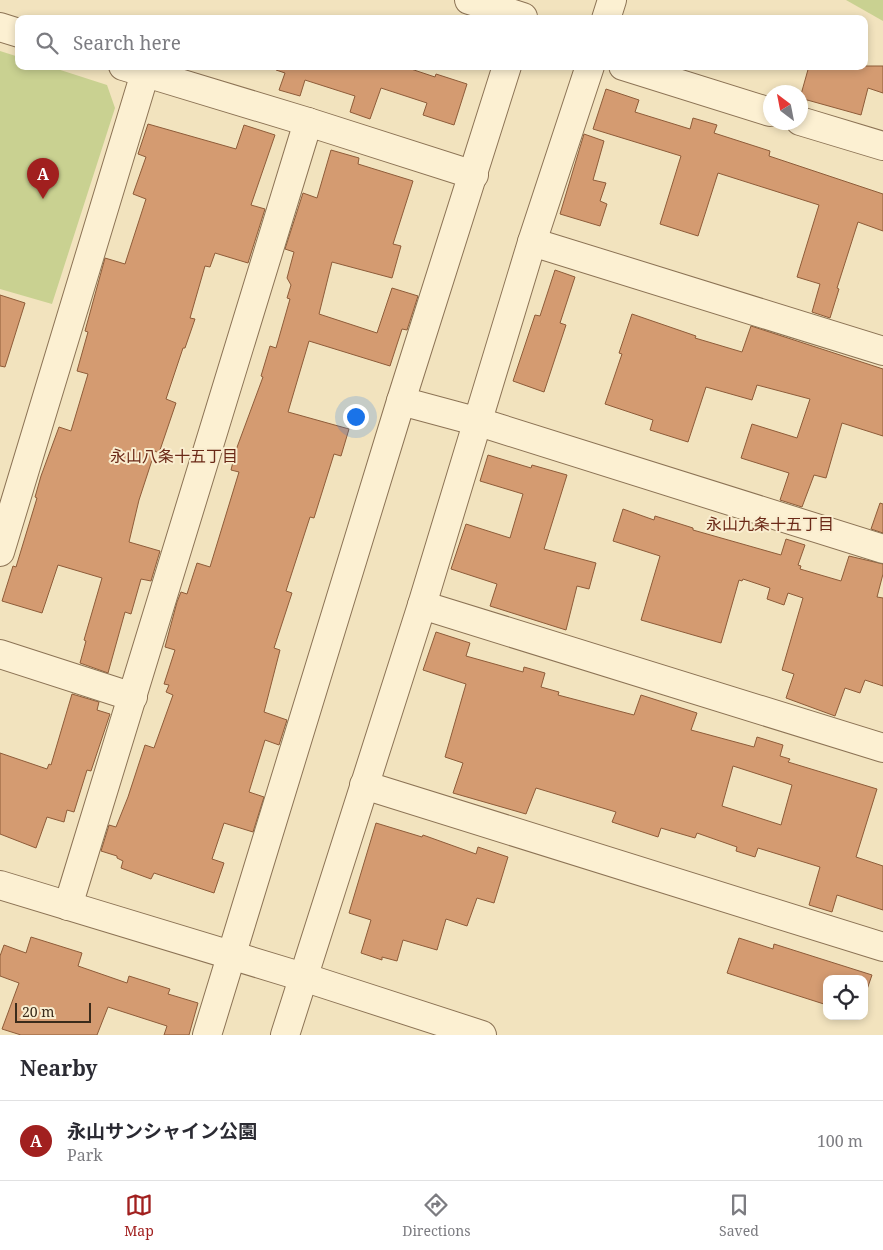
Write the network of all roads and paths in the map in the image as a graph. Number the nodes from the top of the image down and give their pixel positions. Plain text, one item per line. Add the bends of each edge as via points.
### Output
1 (469, 0) edge
2 (612, 0) edge
3 (517, 15) edge
4 (607, 15) edge
5 (0, 27) edge
6 (15, 32) edge
7 (134, 70) edge
8 (506, 70) edge
9 (589, 70) edge
10 (636, 70) edge
11 (763, 110) edge
12 (308, 122) junction
13 (808, 123) edge
14 (883, 146) edge
15 (474, 175) junction
16 (532, 242) junction
17 (883, 351) edge
18 (401, 401) junction
19 (479, 422) junction
20 (883, 549) edge
21 (0, 552) edge
22 (422, 605) junction
23 (0, 654) edge
24 (133, 697) junction
25 (883, 748) edge
26 (364, 785) junction
27 (0, 884) edge
28 (68, 906) junction
29 (883, 947) edge
30 (233, 957) junction
31 (303, 977) junction
32 (207, 1035) edge
33 (285, 1035) edge
34 (482, 1035) edge

1 - 3 street
2 - 4 street
5 - 6 street
7 - 12 street
7 - 21 street
8 - 15 street
9 - 16 street
10 - 11 street
12 - 15 street
12 - 24 street
13 - 14 street
15 - 18 street
16 - 17 street
16 - 19 street
18 - 19 street
18 - 30 street
19 - 20 street
19 - 22 street
22 - 25 street
22 - 26 street
23 - 24 street
24 - 28 street
26 - 29 street
26 - 31 street
27 - 28 street
28 - 30 street
30 - 31 street
30 - 32 street
31 - 33 street
31 - 34 street

